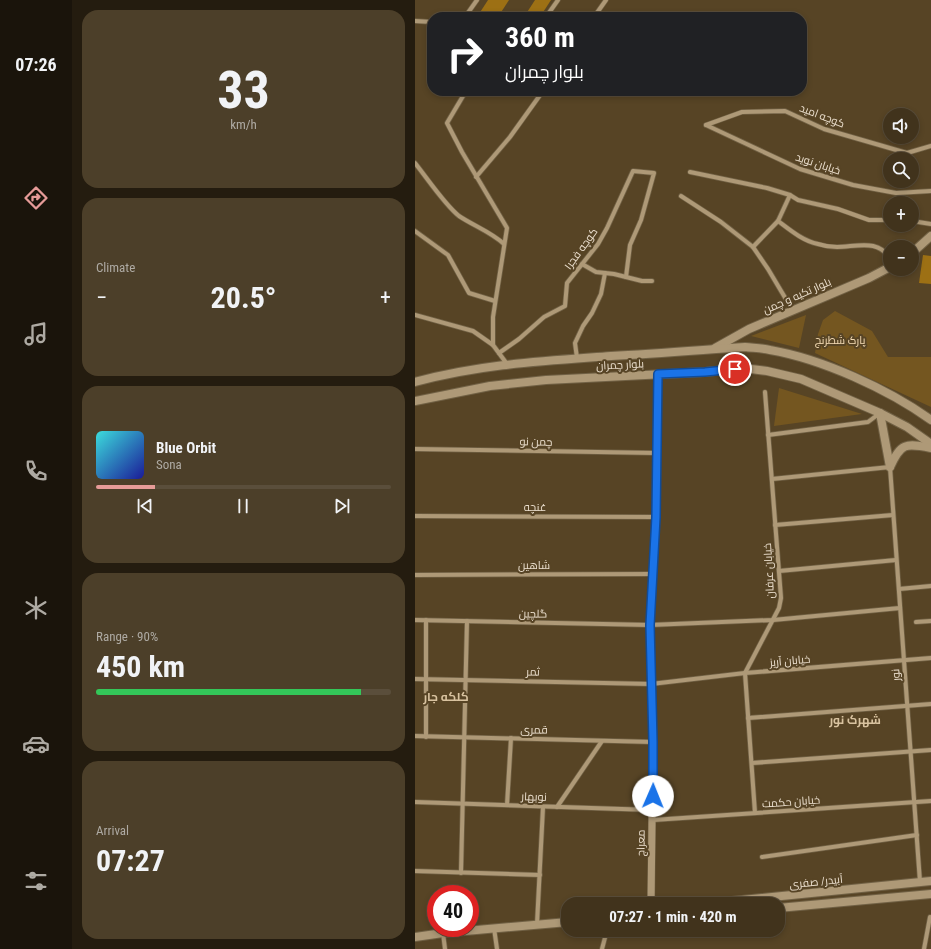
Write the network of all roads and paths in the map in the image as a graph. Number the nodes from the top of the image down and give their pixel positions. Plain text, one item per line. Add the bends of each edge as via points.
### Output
1 (477, 0) edge
2 (558, 0) edge
3 (606, 0) edge
4 (469, 12) edge
5 (550, 12) edge
6 (598, 12) edge
7 (415, 21) edge
8 (427, 22) edge
9 (463, 96) edge
10 (539, 96) edge
11 (706, 125) joint
12 (931, 146) edge
13 (415, 163) edge
14 (690, 172) dead end
15 (476, 177) junction
16 (931, 191) edge
17 (681, 196) dead end
18 (790, 196) junction
19 (883, 220) edge
20 (778, 221) junction
21 (919, 222) edge
22 (931, 224) edge
23 (416, 232) edge
24 (931, 236) edge
25 (415, 238) edge
26 (504, 244) junction
27 (753, 247) junction
28 (919, 247) edge
29 (883, 250) edge
30 (582, 264) junction
31 (883, 271) edge
32 (605, 273) junction
33 (626, 277) junction
34 (652, 281) dead end
35 (495, 301) junction
36 (793, 311) junction
37 (415, 315) edge
38 (493, 345) junction
39 (714, 349) junction
40 (499, 353) junction
41 (577, 359) junction
42 (508, 364) junction
43 (658, 374) junction
44 (415, 382) edge
45 (765, 392) dead end
46 (415, 402) edge
47 (880, 413) junction
48 (931, 420) edge
49 (768, 435) junction
50 (931, 444) edge
51 (931, 448) edge
52 (415, 449) edge
53 (657, 453) junction
54 (889, 467) junction
55 (771, 479) junction
56 (893, 515) junction
57 (415, 516) edge
58 (656, 517) junction
59 (775, 525) junction
60 (896, 560) junction
61 (779, 571) junction
62 (653, 574) junction
63 (415, 575) edge
64 (931, 586) edge
65 (899, 589) junction
66 (900, 608) junction
67 (415, 620) edge
68 (427, 620) junction
69 (773, 620) junction
70 (467, 621) junction
71 (931, 621) edge
72 (916, 622) dead end
73 (650, 625) junction
74 (931, 658) edge
75 (904, 660) junction
76 (745, 673) junction
77 (415, 679) edge
78 (426, 679) junction
79 (466, 679) junction
80 (651, 684) junction
81 (931, 704) edge
82 (907, 706) junction
83 (748, 718) junction
84 (415, 736) edge
85 (426, 737) junction
86 (464, 737) junction
87 (511, 738) junction
88 (602, 741) junction
89 (653, 742) junction
90 (931, 750) edge
91 (910, 751) junction
92 (752, 763) junction
93 (931, 801) edge
94 (415, 802) edge
95 (914, 802) junction
96 (463, 804) junction
97 (507, 805) junction
98 (543, 806) junction
99 (557, 807) junction
100 (652, 810) junction
101 (755, 813) junction
102 (653, 820) junction
103 (917, 835) junction
104 (762, 857) dead end
105 (415, 871) edge
106 (461, 873) junction
107 (540, 875) junction
108 (931, 881) edge
109 (920, 882) junction
110 (931, 894) edge
111 (651, 897) edge
112 (771, 897) edge
113 (785, 907) edge
114 (930, 917) edge
115 (561, 923) edge
116 (537, 925) junction
117 (494, 928) junction
118 (479, 929) edge
119 (427, 935) edge
120 (415, 937) edge
121 (444, 937) edge
122 (605, 937) edge
123 (929, 938) edge
124 (445, 949) edge
125 (497, 949) edge
126 (602, 949) edge
127 (924, 949) edge

1 - 4 street
2 - 5 street
3 - 6 street
7 - 8 street
9 - 15 street via 447,122
10 - 15 street via 510,137
11 - 12 street, کوچه امید via 743,112 785,111 824,129 907,153
11 - 16 street, خیابان نوید via 800,169 846,183 896,193
13 - 26 street via 459,216 484,229
14 - 18 street via 767,188
15 - 26 street via 507,228
17 - 27 street
18 - 19 street via 869,220
18 - 20 street
20 - 27 street
20 - 29 street via 796,234 817,244 837,247 875,246
21 - 22 street
23 - 25 street
23 - 35 street via 448,255 469,293
24 - 28 main road
26 - 35 street
27 - 36 street
30 - 32 street via 596,272
30 - 33 street, کوچه فجر۱ via 607,228 633,171 654,173 641,220 630,245
30 - 40 street, کوچه فجر۱ via 567,283 565,306 545,317
31 - 36 main road, بلوار تکیه و چمن
32 - 33 street
32 - 41 street via 601,294 593,313 575,343
33 - 34 street
35 - 38 street
36 - 39 main road, بلوار تکیه و چمن via 749,329
37 - 38 street via 473,331
38 - 40 street
39 - 41 main road, بلوار چمران
39 - 48 main road, بلوار چمران via 770,349 811,360 890,393
40 - 42 street
41 - 42 main road, بلوار چمران
42 - 44 main road, بلوار چمران via 485,366
43 - 46 main road, بلوار چمران via 546,380 491,386
43 - 47 main road, بلوار چمران via 743,368 767,371 801,379
43 - 53 street, معراج
45 - 49 street, خیابان عرفان
47 - 49 street via 868,422
47 - 50 main road, بلوار چمران via 907,427
47 - 54 main road
49 - 55 street, خیابان عرفان
51 - 54 main road via 917,445 903,447
52 - 53 street, چمن نو
53 - 58 street, معراج
54 - 55 street
54 - 56 street, نور
55 - 59 street, خیابان عرفان
56 - 59 street
56 - 60 street, نور
57 - 58 street, غنچه
58 - 62 street, معراج
59 - 61 street, خیابان عرفان
60 - 61 street
60 - 65 street, نور
61 - 69 street, خیابان عرفان via 781,598
62 - 63 street, شاهین
62 - 73 street, معراج
64 - 65 street
65 - 66 street, نور
66 - 69 street, گلچین
66 - 75 street, نور
67 - 68 street, گلچین
68 - 70 street, گلچین
68 - 78 street
69 - 73 street, گلچین
69 - 76 street, خیابان عرفان
70 - 73 street, گلچین
70 - 79 street
71 - 72 street
73 - 80 street, معراج
74 - 75 street, خیابان آریز
75 - 76 street, خیابان آریز
75 - 82 street, نور
76 - 80 street, خیابان آریز
76 - 83 street
77 - 78 street, ثمر
78 - 79 street, ثمر
78 - 85 street
79 - 80 street, ثمر
79 - 86 street
80 - 89 street, معراج
81 - 82 street
82 - 83 street
82 - 91 street, نور
83 - 92 street
84 - 85 street, قمری
85 - 86 street, قمری
86 - 87 street, قمری
86 - 96 street
87 - 88 street, قمری
87 - 97 street
88 - 89 street, قمری
88 - 99 street
89 - 100 street, معراج
90 - 91 street
91 - 92 street
91 - 95 street, نور
92 - 101 street
93 - 95 street, خیابان حکمت
94 - 96 street, نوبهار
95 - 101 street, خیابان حکمت
95 - 103 street, نور
96 - 97 street, نوبهار
96 - 106 street
97 - 98 street, نوبهار
98 - 99 street, نوبهار
98 - 107 street
99 - 100 street, نوبهار
100 - 102 street, معراج
101 - 102 street, خیابان حکمت
102 - 111 street, معراج
103 - 104 street
103 - 109 street, نور
105 - 106 street
106 - 107 street
107 - 116 street
108 - 109 main road, آبیدر/ صفری
109 - 112 main road, آبیدر/ صفری
110 - 113 main road, آبیدر/ صفری
114 - 123 street
115 - 116 main road
116 - 117 main road
117 - 118 main road
117 - 125 street
119 - 120 main road
121 - 124 street
122 - 126 street
123 - 127 street

